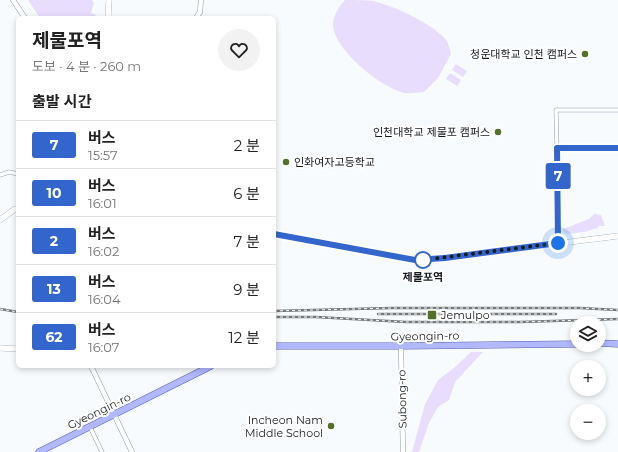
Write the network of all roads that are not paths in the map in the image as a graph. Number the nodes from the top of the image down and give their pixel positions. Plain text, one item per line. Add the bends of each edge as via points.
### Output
1 (13, 0) edge
2 (109, 0) edge
3 (201, 0) edge
4 (24, 16) edge
5 (108, 16) edge
6 (197, 16) edge
7 (618, 110) edge
8 (557, 148) junction
9 (618, 148) edge
10 (16, 174) edge
11 (0, 175) edge
12 (16, 208) edge
13 (0, 220) edge
14 (276, 234) edge
15 (618, 236) edge
16 (558, 243) junction
17 (606, 343) edge
18 (570, 344) edge
19 (618, 344) edge
20 (276, 346) edge
21 (401, 346) junction
22 (0, 348) edge
23 (16, 349) edge
24 (92, 368) edge
25 (207, 368) edge
26 (114, 415) junction
27 (90, 427) junction
28 (39, 452) edge
29 (102, 452) edge
30 (132, 452) edge
31 (403, 452) edge

1 - 4 street
2 - 5 main road
3 - 6 street
7 - 8 street via 556,110
8 - 9 street
8 - 16 street
10 - 11 street via 9,172
12 - 13 main road
14 - 16 main road via 415,260
15 - 16 main road
17 - 19 main road
18 - 21 main road, Gyeongin-ro
20 - 21 main road, Gyeongin-ro
21 - 31 street, Subong-ro
22 - 23 main road
24 - 26 street
25 - 26 main road, Gyeongin-ro
26 - 27 main road, Gyeongin-ro
26 - 30 street
27 - 28 main road, Gyeongin-ro
27 - 29 street

